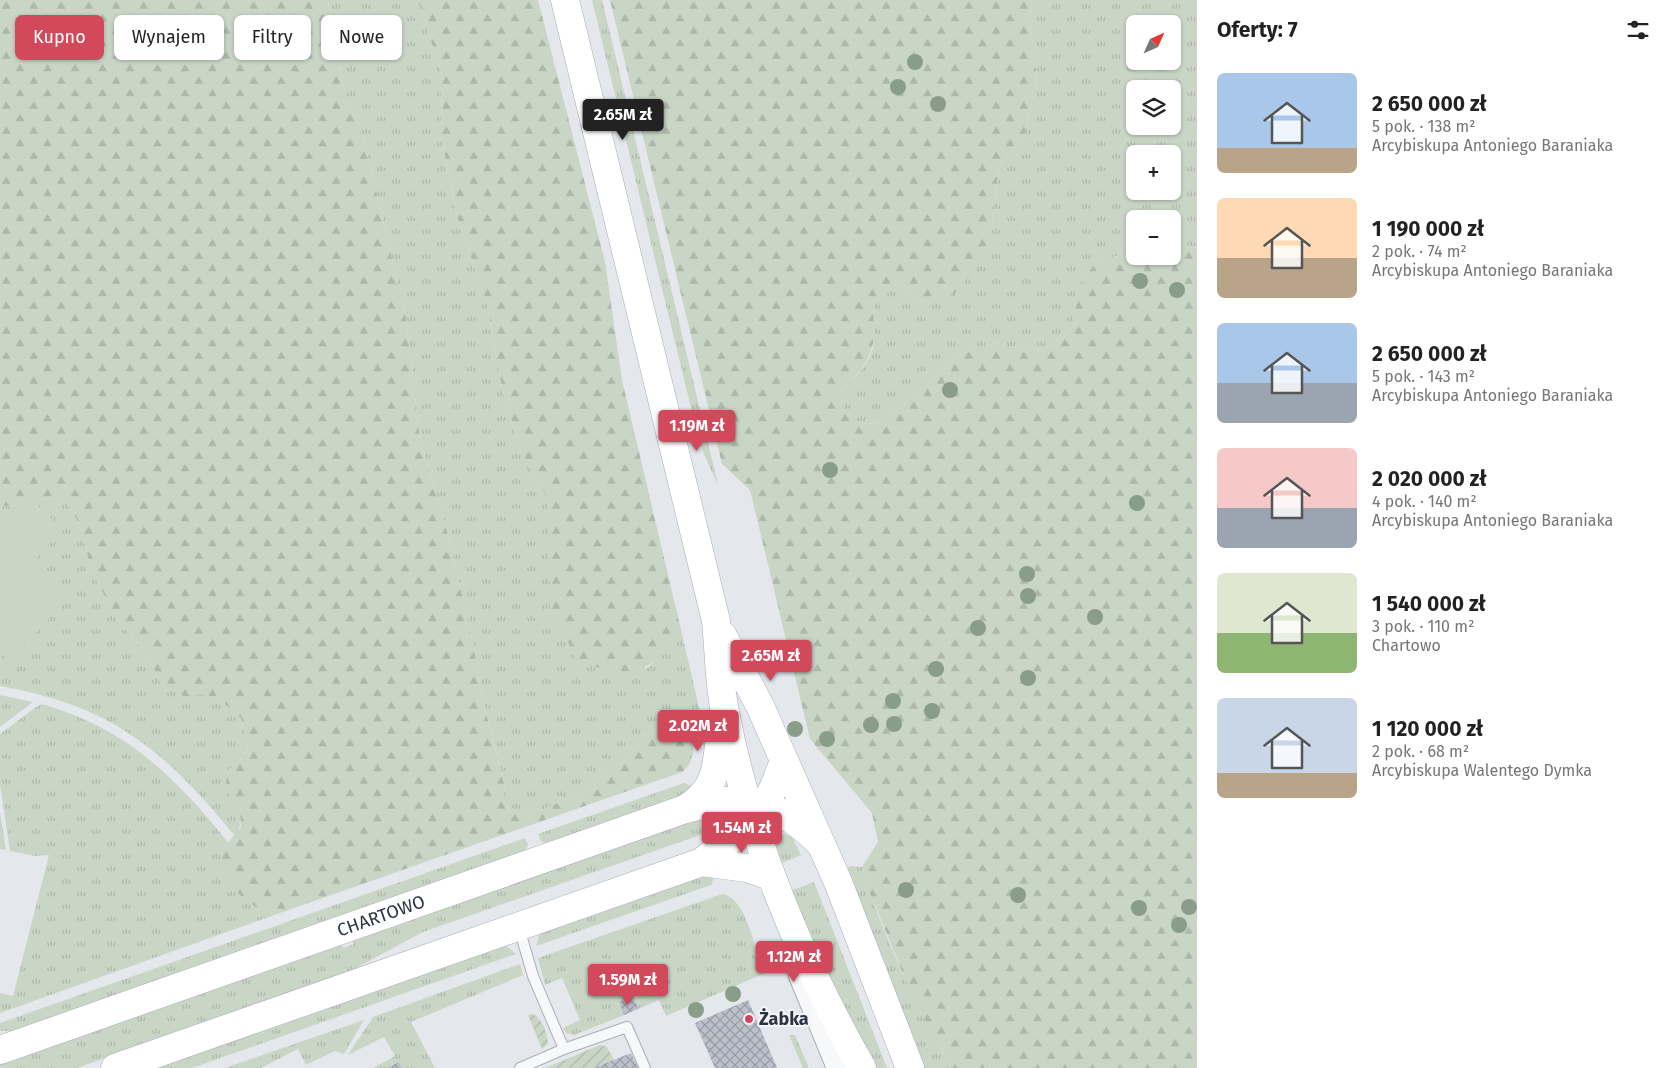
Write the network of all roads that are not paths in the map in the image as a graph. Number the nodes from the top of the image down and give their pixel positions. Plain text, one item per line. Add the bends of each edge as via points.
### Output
1 (566, 0) edge
2 (716, 621) junction
3 (724, 709) junction
4 (783, 763) junction
5 (754, 808) junction
6 (686, 809) junction
7 (821, 844) junction
8 (702, 862) junction
9 (771, 876) junction
10 (519, 926) junction
11 (797, 939) junction
12 (564, 1049) junction
13 (0, 1050) edge
14 (115, 1068) edge
15 (520, 1068) edge
16 (645, 1068) edge
17 (837, 1068) edge
18 (862, 1068) edge
19 (910, 1068) edge

1 - 2 street
2 - 3 street
2 - 4 street via 760,706
3 - 5 street
3 - 6 street via 716,770 702,796
4 - 5 street via 776,784
4 - 7 street
5 - 6 street, CHARTOWO
5 - 7 street via 802,827
5 - 8 street via 743,831
5 - 9 street
6 - 13 street, CHARTOWO
7 - 19 street via 853,917
8 - 9 street via 747,868
8 - 10 street
9 - 11 street
10 - 12 lane via 533,976
10 - 14 street
11 - 17 street via 800,976
11 - 18 street
12 - 15 lane
12 - 16 lane via 627,1027

